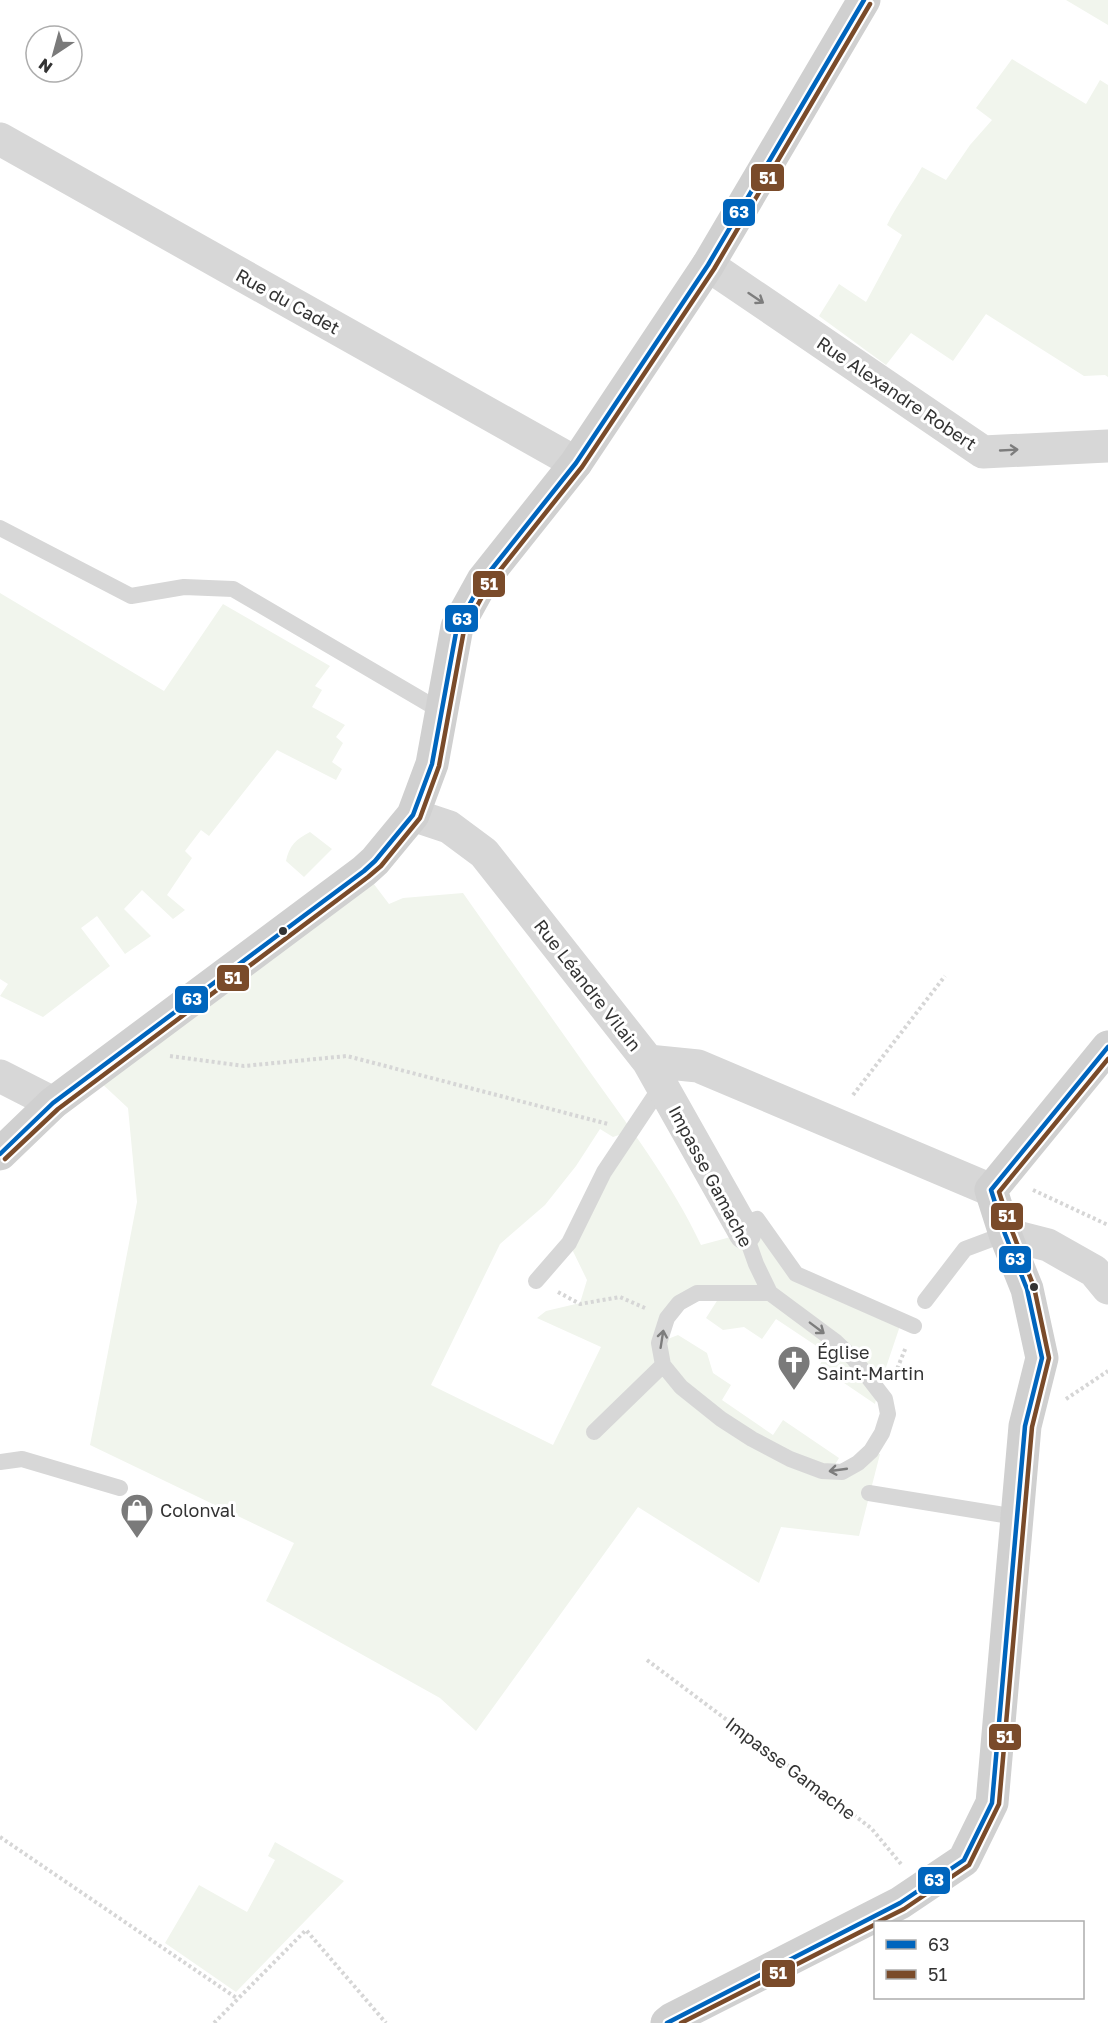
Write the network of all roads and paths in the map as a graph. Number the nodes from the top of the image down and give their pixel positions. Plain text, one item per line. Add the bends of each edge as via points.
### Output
1 (864, 0) edge
2 (0, 139) edge
3 (708, 265) junction
4 (1108, 446) edge
5 (576, 463) junction
6 (0, 528) edge
7 (441, 711) junction
8 (413, 815) junction
9 (945, 975) dead end
10 (1108, 1047) edge
11 (124, 1050) junction
12 (655, 1073) junction
13 (0, 1076) edge
14 (53, 1104) junction
15 (832, 1122) junction
16 (632, 1130) junction
17 (0, 1154) edge
18 (991, 1190) junction
19 (1108, 1225) edge
20 (743, 1229) junction
21 (1005, 1234) junction
22 (536, 1281) joint
23 (1108, 1288) edge
24 (770, 1293) junction
25 (925, 1301) dead end
26 (667, 1318) junction
27 (914, 1326) dead end
28 (663, 1365) junction
29 (594, 1432) dead end
30 (0, 1462) edge
31 (120, 1488) dead end
32 (869, 1493) dead end
33 (1018, 1514) junction
34 (647, 1660) dead end
35 (0, 1837) edge
36 (922, 1889) junction
37 (238, 1999) junction
38 (214, 2023) edge
39 (386, 2023) edge
40 (667, 2023) edge

1 - 3 street
2 - 5 street, Rue du Cadet
3 -> 4 street, Rue Alexandre Robert via 983,452
3 - 5 street
5 - 7 street via 483,580 462,617
6 - 7 lane via 131,596 183,587 233,589
7 - 8 street via 432,764
8 - 11 street via 364,871
8 - 12 street, Rue Léandre Vilain via 449,827 484,853
9 - 15 path
10 - 18 street
11 - 14 street
11 - 16 path via 244,1065 347,1056
12 - 15 street, Rue Léandre Vilain via 698,1065
12 - 16 lane
12 - 20 street, Impasse Gamache
13 - 14 street
14 - 17 street
15 - 18 street, Rue Léandre Vilain
16 - 22 lane via 604,1172 569,1243
18 - 19 path via 1028,1187
18 - 21 street
20 - 24 lane, Impasse Gamache
20 - 27 lane via 757,1219 796,1274
21 - 23 street via 1048,1245 1094,1271
21 - 25 lane via 965,1249
21 - 33 street via 1028,1289 1042,1358 1025,1426
22 - 26 path via 580,1304 620,1297
24 - 26 lane via 697,1293 679,1304
24 -> 28 lane, Impasse Gamache via 854,1359 885,1399 888,1414 882,1433 858,1463 842,1472 822,1471 790,1459 721,1419 681,1387
28 -> 26 lane via 659,1342
28 - 29 lane
30 - 31 lane via 22,1459
32 - 33 lane
33 - 36 street via 992,1803 964,1860
34 - 36 path, Impasse Gamache via 871,1828
35 - 37 path
36 - 40 street
37 - 38 path
37 - 39 path via 306,1930

